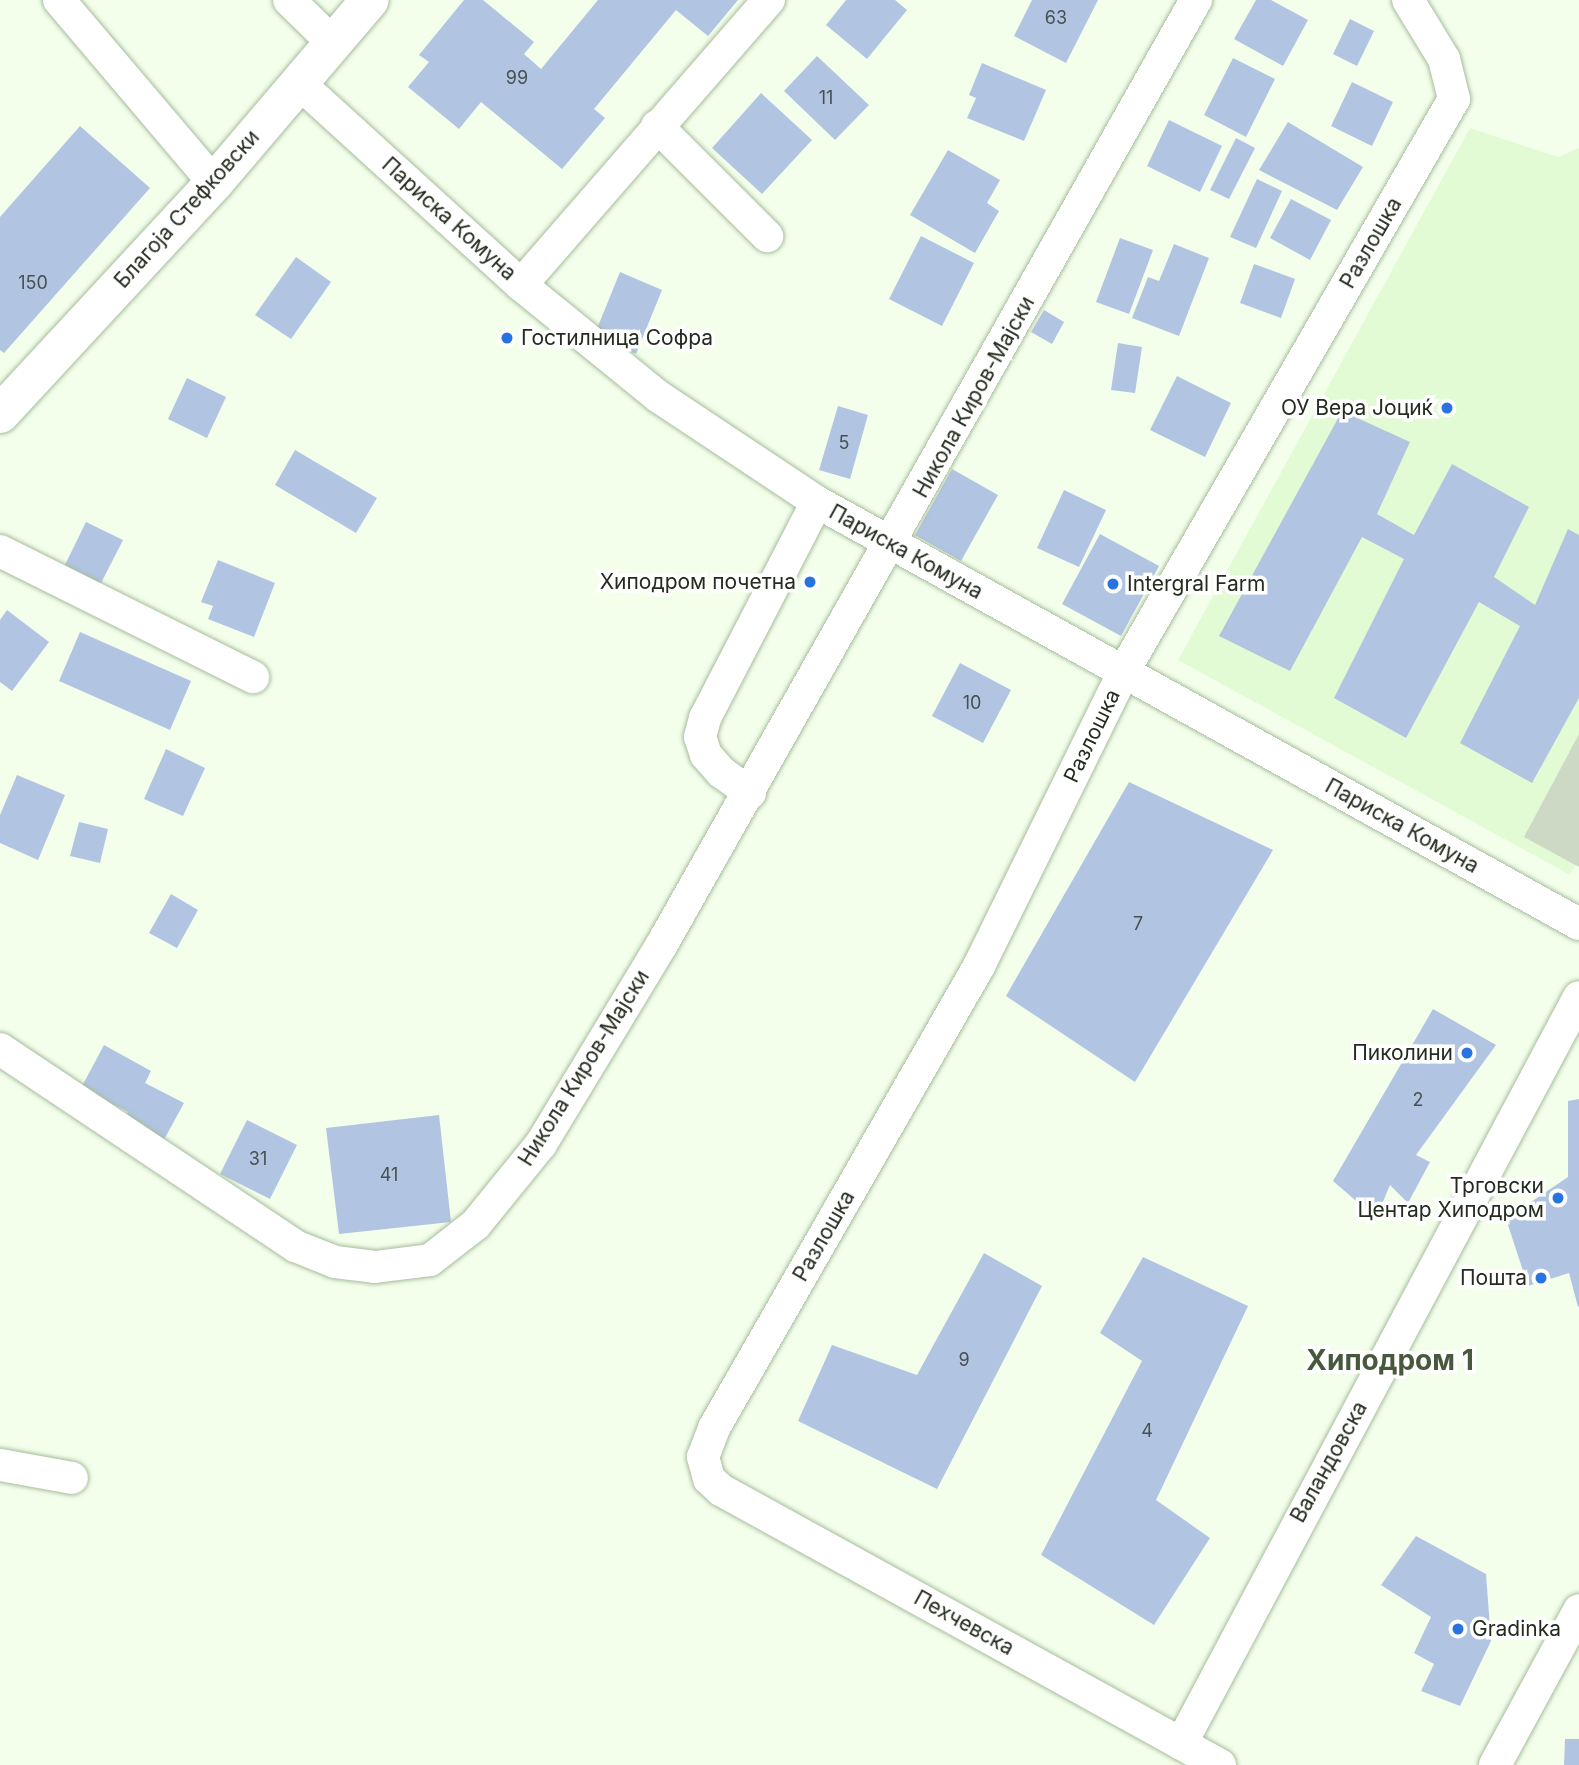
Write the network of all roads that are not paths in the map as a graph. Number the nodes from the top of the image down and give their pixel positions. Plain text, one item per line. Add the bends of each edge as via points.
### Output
1 (59, 0) edge
2 (289, 0) edge
3 (370, 0) edge
4 (769, 0) edge
5 (1196, 0) edge
6 (1408, 0) edge
7 (333, 43) junction
8 (299, 83) junction
9 (657, 126) junction
10 (214, 183) junction
11 (767, 236) dead end
12 (521, 285) junction
13 (0, 414) edge
14 (817, 502) junction
15 (891, 546) junction
16 (0, 551) edge
17 (1125, 669) junction
18 (253, 677) dead end
19 (750, 793) junction
20 (1579, 924) edge
21 (1579, 997) edge
22 (0, 1049) edge
23 (0, 1465) edge
24 (72, 1478) dead end
25 (709, 1479) joint
26 (1579, 1610) edge
27 (1181, 1744) junction
28 (1220, 1765) edge
29 (1495, 1765) edge

1 - 10 street
2 - 7 street
3 - 7 main road, Благоја Стефковски
4 - 9 street
5 - 15 street, Никола Киров-Мајски
6 - 17 street, Разлошка via 1444,60 1454,99
7 - 8 main road, Благоја Стефковски
8 - 10 main road, Благоја Стефковски
8 - 12 street, Париска Комуна
9 - 11 street
9 - 12 street
10 - 13 main road, Благоја Стефковски
12 - 14 street, Париска Комуна via 659,397
14 - 15 street, Париска Комуна
14 - 19 street via 705,718 700,737 713,764
15 - 17 street, Париска Комуна
15 - 19 street, Никола Киров-Мајски
16 - 18 street
17 - 20 street, Париска Комуна
17 - 25 street, Разлошка via 979,966 706,1443 703,1457
19 - 22 street, Никола Киров-Мајски via 541,1144 476,1224 430,1260 375,1267 335,1262 295,1246
21 - 27 street, Валандовска
23 - 24 street
25 - 27 street, Пехчевска via 721,1490
26 - 29 street
27 - 28 street, Пехчевска

